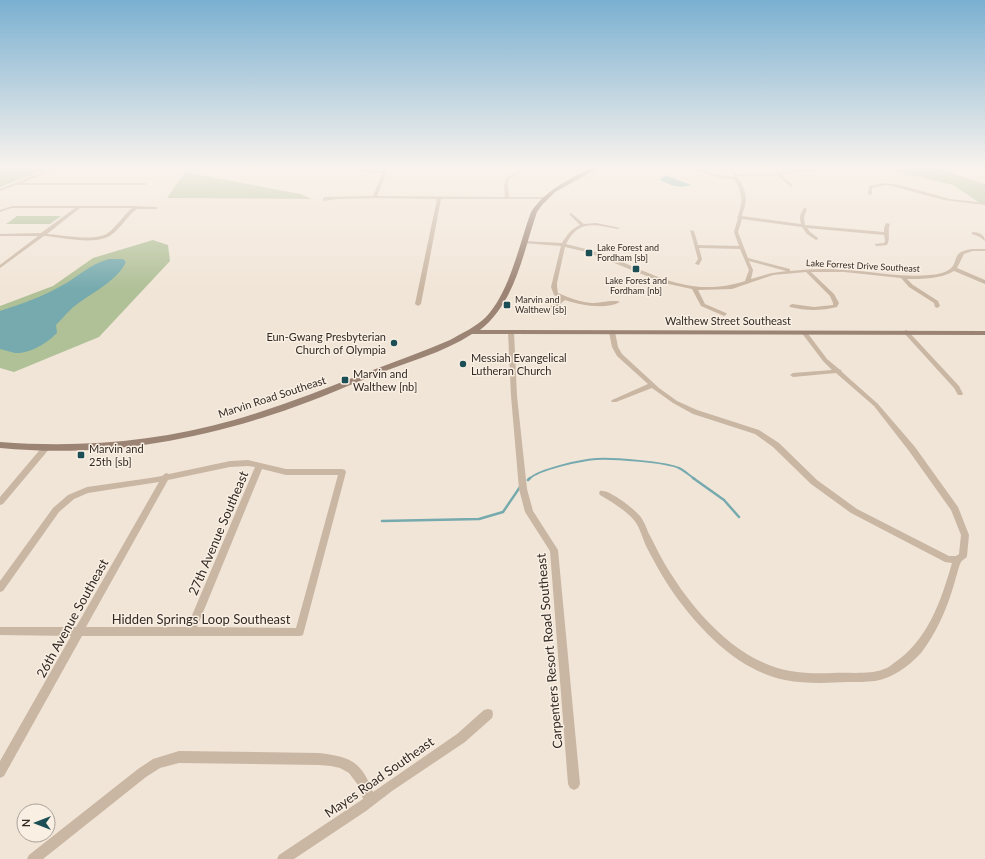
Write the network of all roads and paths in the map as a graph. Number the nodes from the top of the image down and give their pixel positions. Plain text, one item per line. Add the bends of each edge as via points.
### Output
1 (76, 209) edge
2 (133, 209) edge
3 (437, 209) edge
4 (536, 209) edge
5 (741, 209) edge
6 (805, 209) dead end
7 (571, 214) dead end
8 (739, 217) junction
9 (888, 224) dead end
10 (583, 225) junction
11 (804, 226) junction
12 (618, 228) dead end
13 (692, 231) dead end
14 (974, 233) dead end
15 (887, 234) junction
16 (0, 235) edge
17 (42, 235) junction
18 (816, 239) dead end
19 (985, 240) edge
20 (523, 242) junction
21 (564, 245) junction
22 (877, 245) dead end
23 (696, 246) junction
24 (742, 248) junction
25 (985, 250) edge
26 (746, 259) junction
27 (697, 264) dead end
28 (0, 266) edge
29 (954, 269) junction
30 (807, 271) junction
31 (792, 272) junction
32 (902, 277) junction
33 (748, 281) junction
34 (985, 282) edge
35 (694, 288) junction
36 (564, 298) junction
37 (617, 302) dead end
38 (418, 304) dead end
39 (792, 306) dead end
40 (937, 306) dead end
41 (552, 308) dead end
42 (724, 314) dead end
43 (470, 332) junction
44 (511, 332) junction
45 (612, 332) junction
46 (804, 332) junction
47 (906, 332) junction
48 (985, 333) edge
49 (839, 371) junction
50 (793, 375) dead end
51 (652, 385) junction
52 (960, 394) dead end
53 (614, 401) dead end
54 (0, 445) edge
55 (46, 448) junction
56 (259, 466) junction
57 (166, 476) junction
58 (603, 493) dead end
59 (0, 502) edge
60 (957, 560) junction
61 (0, 588) edge
62 (0, 631) edge
63 (80, 631) junction
64 (190, 632) junction
65 (488, 714) dead end
66 (0, 772) edge
67 (574, 784) dead end
68 (370, 801) junction
69 (33, 859) edge
70 (283, 859) edge

1 - 17 street
2 - 17 street via 108,235 102,237
3 - 38 street
4 - 20 street, Marvin Road Southeast
5 - 8 street
6 - 11 street via 801,220
7 - 10 street
8 - 11 street
8 - 24 street via 736,232
9 - 15 street
10 - 12 street via 595,224
10 - 21 street via 571,231
11 - 15 street
11 - 18 street via 807,233
13 - 23 street
14 - 19 street
15 - 22 street via 888,241
16 - 17 street
17 - 28 street
20 - 21 street, Lake Forrest Drive Southeast
20 - 43 street, Marvin Road Southeast via 502,300 490,318
21 - 35 street, Lake Forrest Drive Southeast via 595,253 666,282
21 - 36 street via 554,287 556,294
23 - 24 street
23 - 27 street via 700,259
24 - 26 street
25 - 29 street via 962,253
26 - 31 street
26 - 33 street via 751,270
29 - 32 street, Lake Forrest Drive Southeast via 931,277
29 - 34 street
30 - 31 street, Lake Forrest Drive Southeast
30 - 32 street, Lake Forrest Drive Southeast via 855,272
30 - 39 street via 832,295 835,306
31 - 33 street, Lake Forrest Drive Southeast via 772,274
32 - 40 street via 936,302
33 - 35 street, Lake Forrest Drive Southeast via 732,287
35 - 42 street via 703,306
36 - 37 street via 589,304
36 - 41 street
43 - 44 street, Walthew Street Southeast
43 - 55 street, Marvin Road Southeast via 423,354 328,391 232,424 144,442
44 - 45 street, Walthew Street Southeast
44 - 67 street, Carpenters Resort Road Southeast via 523,489 529,512 554,550
45 - 46 street, Walthew Street Southeast
45 - 51 street via 619,355
46 - 47 street, Walthew Street Southeast
46 - 49 street via 825,360
47 - 48 street, Walthew Street Southeast
47 - 52 street via 957,387
49 - 50 street
49 - 60 street via 881,410 955,509 965,535 963,556
51 - 53 street
51 - 60 street via 689,410 753,430 764,436 814,482 854,512 948,559
54 - 55 street, Marvin Road Southeast
55 - 59 street
56 - 57 street, Hidden Springs Loop Southeast via 248,463 230,464
56 - 64 street, 27th Avenue Southeast
56 - 64 street, Hidden Springs Loop Southeast via 286,472 342,472 300,632
57 - 61 street, Hidden Springs Loop Southeast via 87,490 71,497 56,510
57 - 63 street, 26th Avenue Southeast
58 - 60 street via 638,519 676,590 718,637 757,665 798,678 876,676 890,672 917,650 933,627 947,597
62 - 63 street, Hidden Springs Loop Southeast
63 - 64 street, Hidden Springs Loop Southeast
63 - 66 street, 26th Avenue Southeast
65 - 68 street, Mayes Road Southeast via 461,738 388,786
68 - 69 street via 358,773 339,761 179,757 157,763 142,773
68 - 70 street, Mayes Road Southeast

